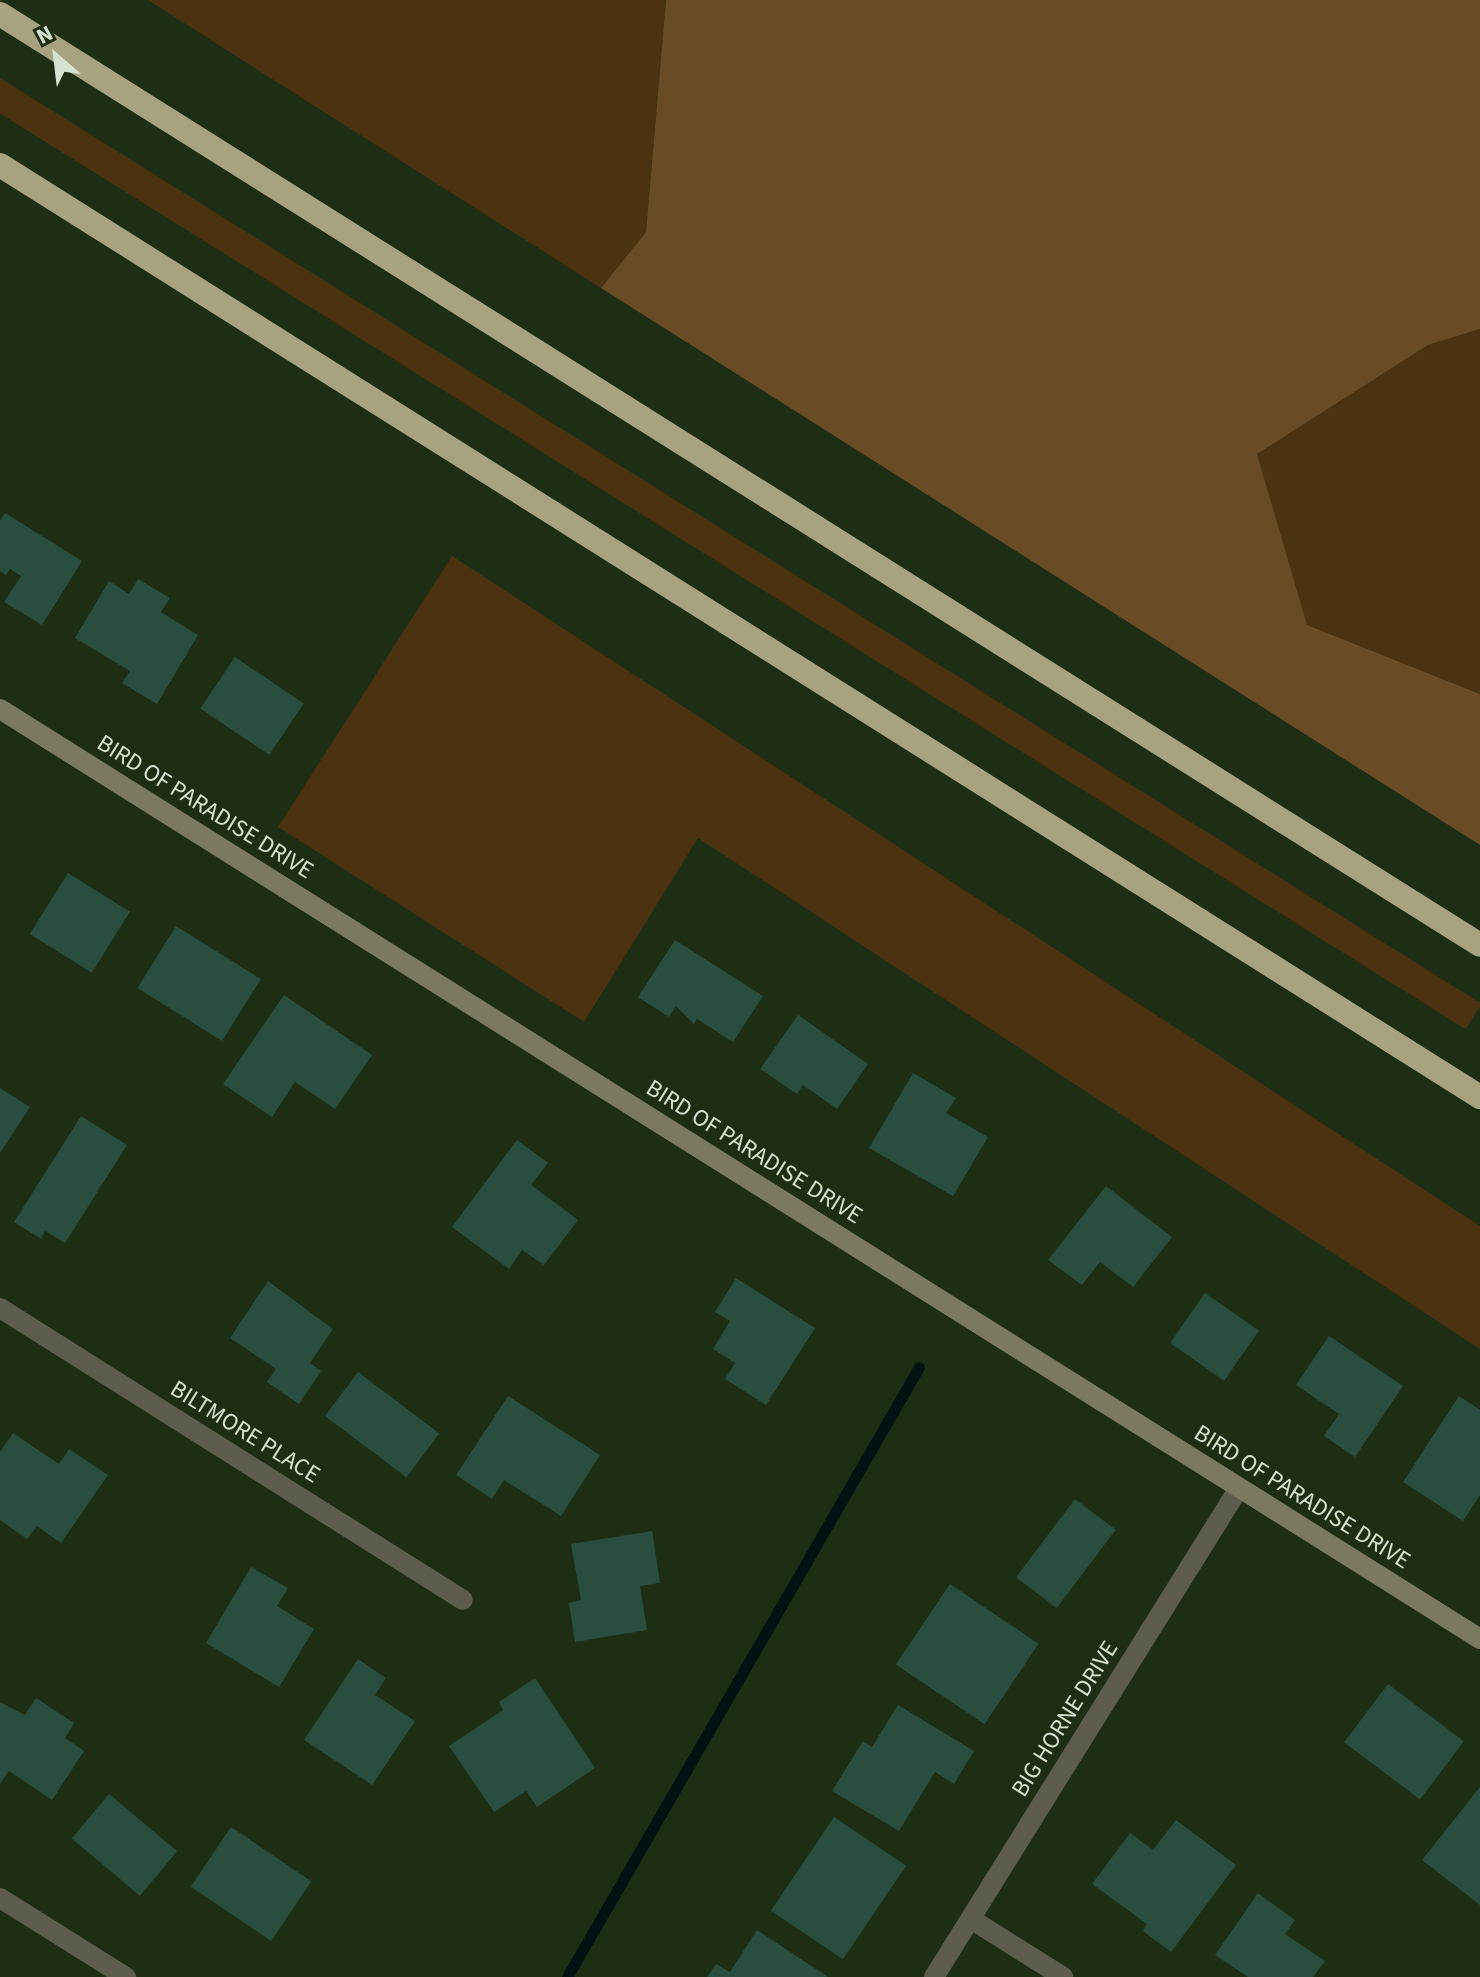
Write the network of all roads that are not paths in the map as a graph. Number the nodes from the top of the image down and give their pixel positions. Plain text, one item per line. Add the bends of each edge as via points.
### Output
1 (0, 14) edge
2 (0, 165) edge
3 (0, 709) edge
4 (1480, 945) edge
5 (1480, 1097) edge
6 (0, 1308) edge
7 (1239, 1488) junction
8 (463, 1600) dead end
9 (1480, 1639) edge
10 (0, 1898) edge
11 (971, 1919) junction
12 (126, 1977) edge
13 (934, 1977) edge
14 (1063, 1977) edge

1 - 4 highway
2 - 5 highway
3 - 7 street, BIRD OF PARADISE DRIVE
6 - 8 street, BILTMORE PLACE
7 - 9 street, BIRD OF PARADISE DRIVE
7 - 11 street, BIG HORNE DRIVE
10 - 12 street
11 - 13 street, BIG HORNE DRIVE
11 - 14 street

